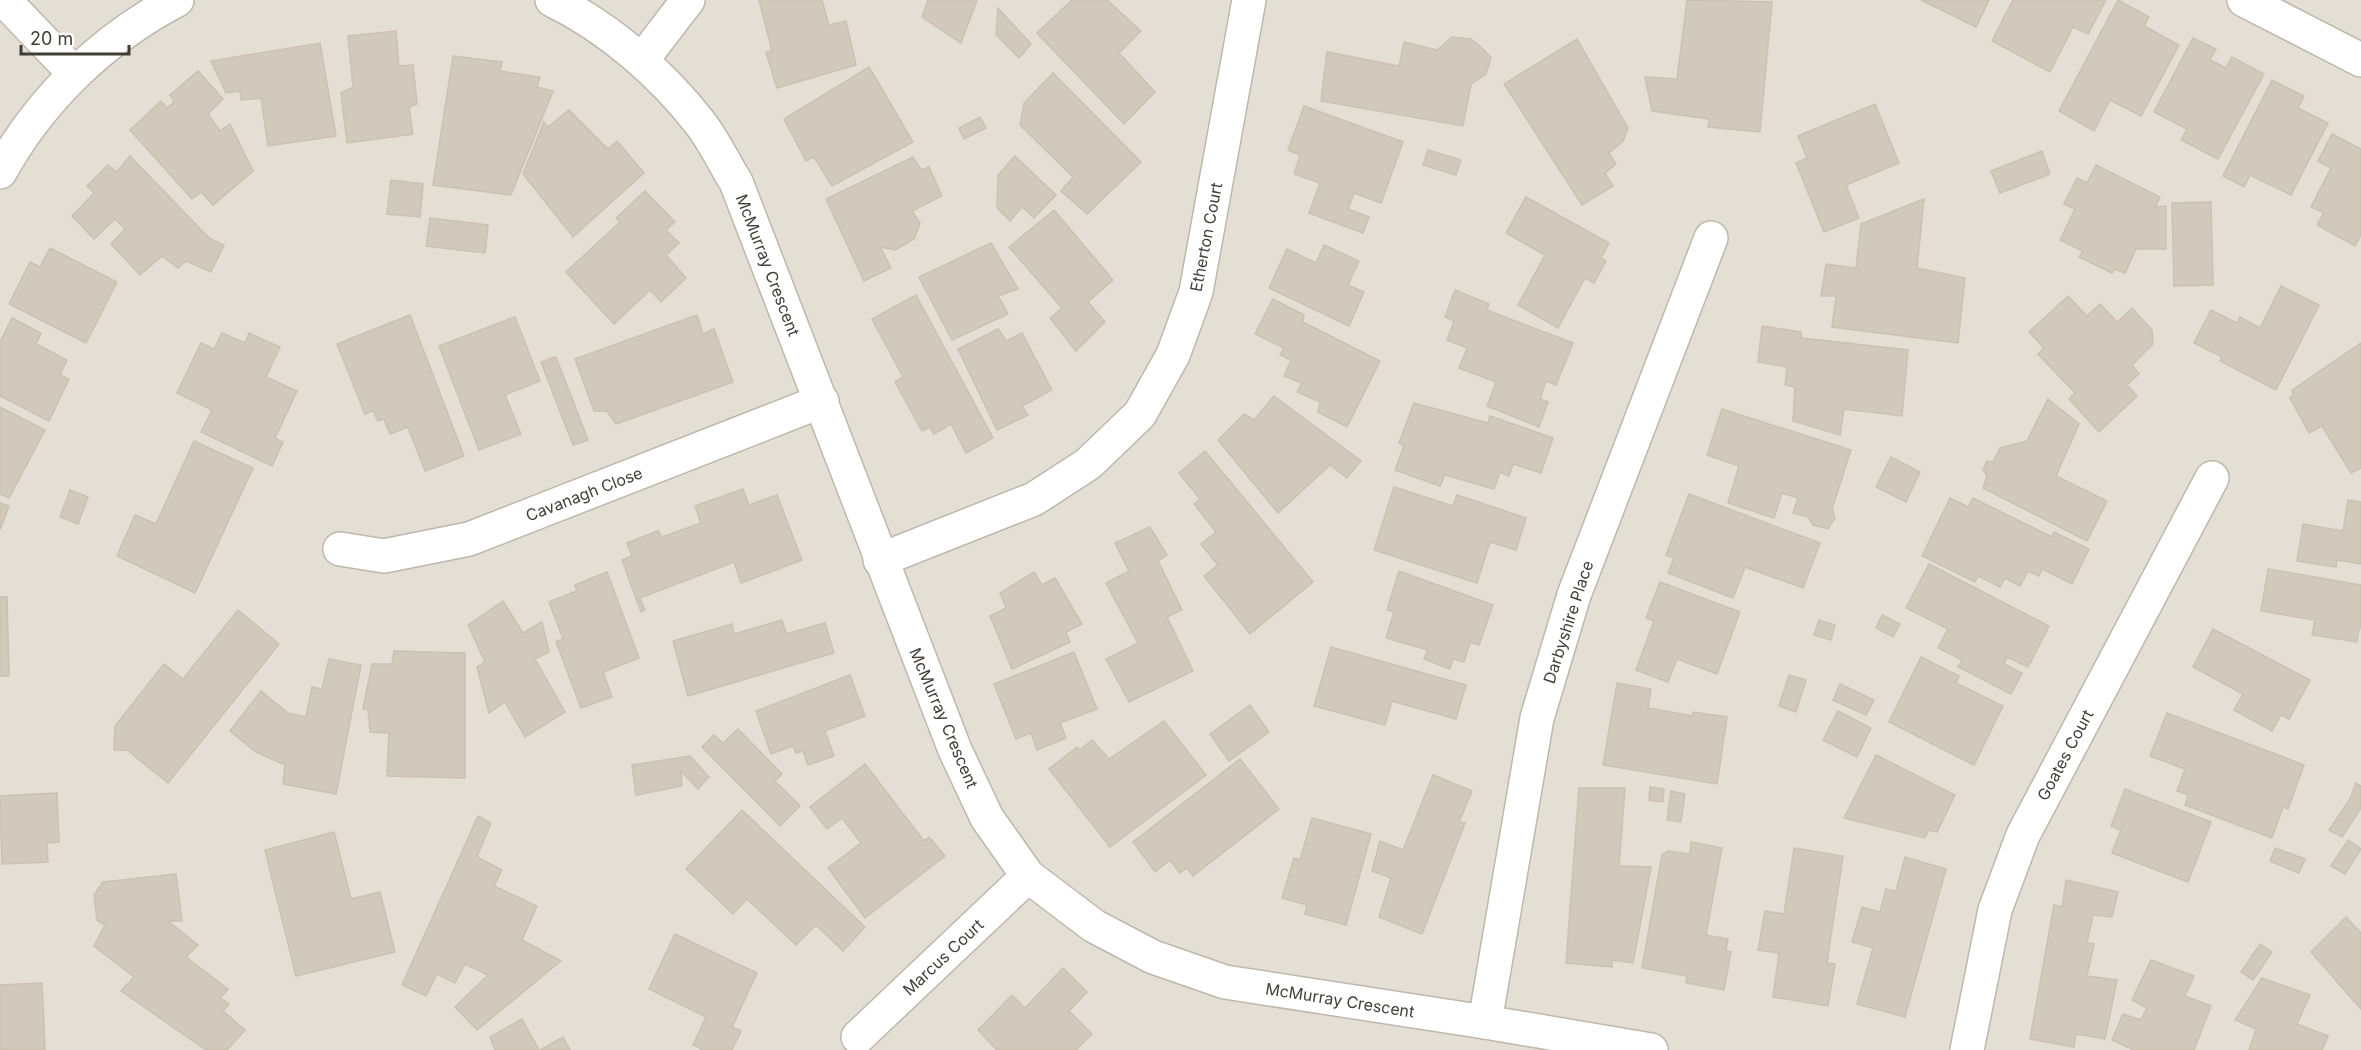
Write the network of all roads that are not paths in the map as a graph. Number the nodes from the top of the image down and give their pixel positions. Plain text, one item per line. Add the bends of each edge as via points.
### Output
1 (4, 0) edge
2 (177, 0) edge
3 (552, 0) edge
4 (688, 0) edge
5 (1249, 0) edge
6 (2244, 0) edge
7 (642, 60) junction
8 (2361, 60) edge
9 (74, 73) junction
10 (0, 172) edge
11 (1711, 238) dead end
12 (822, 401) junction
13 (2212, 478) dead end
14 (340, 549) dead end
15 (880, 560) junction
16 (1028, 876) junction
17 (1485, 1022) junction
18 (858, 1037) dead end
19 (1651, 1050) edge
20 (1967, 1050) edge

1 - 9 street
2 - 9 street via 117,36
3 - 7 street, McMurray Crescent via 574,11
4 - 7 street
5 - 15 street, Etherton Court via 1196,292 1173,356 1140,414 1088,464 1034,499
6 - 8 street
7 - 12 street, McMurray Crescent via 700,124 736,182
9 - 10 street via 18,140
11 - 17 street, Darbyshire Place via 1574,595 1538,718
12 - 14 street, Cavanagh Close via 469,539 384,555
12 - 15 street, McMurray Crescent
13 - 20 street, Goates Court via 2023,835 1995,910
15 - 16 street, McMurray Crescent via 955,750 987,818
16 - 17 street, McMurray Crescent via 1094,926 1153,957 1225,982
16 - 18 street, Marcus Court
17 - 19 street, McMurray Crescent

